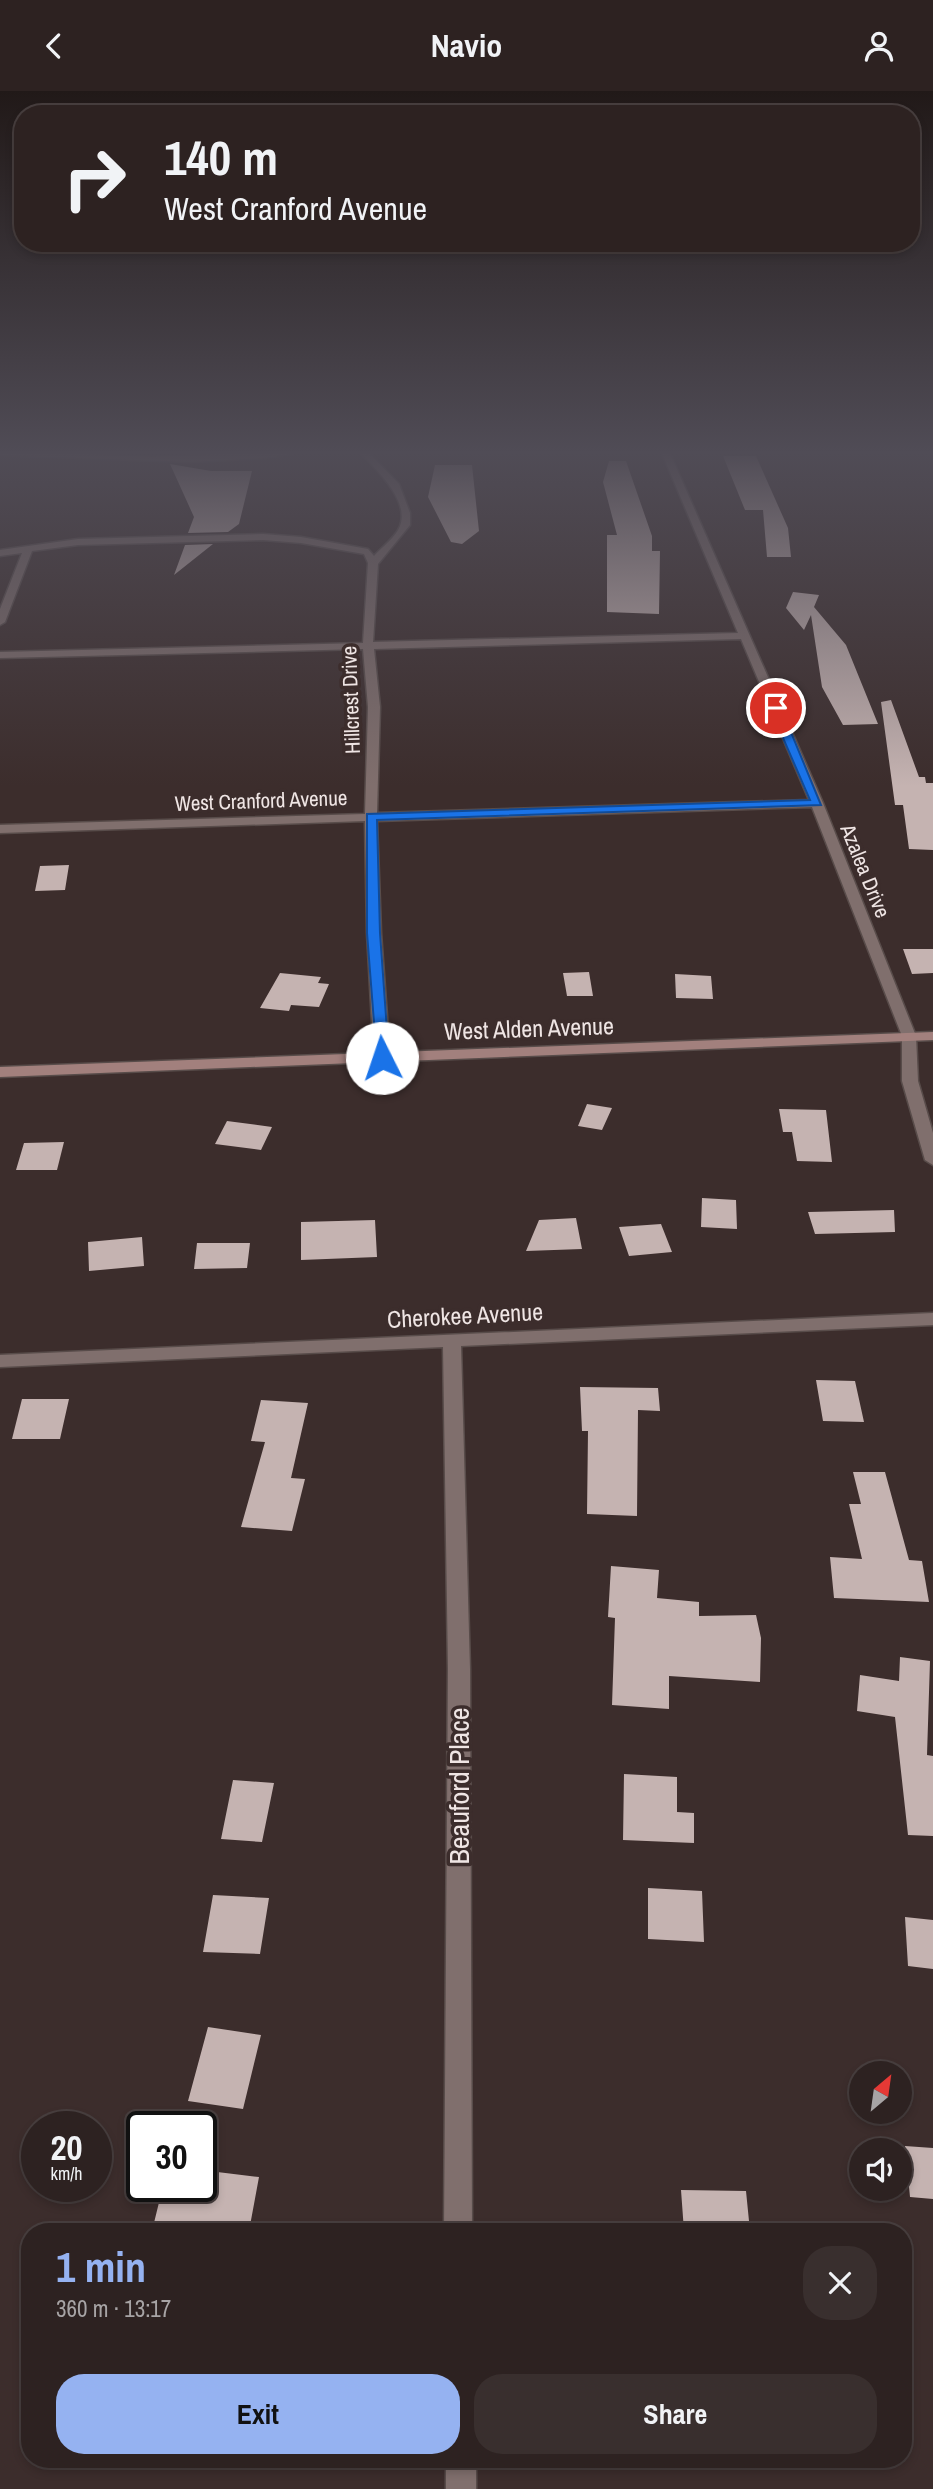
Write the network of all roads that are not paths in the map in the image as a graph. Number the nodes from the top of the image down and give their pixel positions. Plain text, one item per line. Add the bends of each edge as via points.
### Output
1 (23, 563) edge
2 (373, 563) edge
3 (713, 563) edge
4 (0, 622) edge
5 (745, 636) junction
6 (369, 646) junction
7 (0, 655) edge
8 (817, 803) junction
9 (371, 817) junction
10 (0, 829) edge
11 (933, 1036) edge
12 (909, 1037) junction
13 (382, 1058) junction
14 (0, 1072) edge
15 (933, 1160) edge
16 (933, 1319) edge
17 (452, 1341) junction
18 (0, 1361) edge
19 (458, 2223) edge
20 (461, 2468) edge
21 (461, 2489) edge

1 - 4 street
2 - 6 street, Hillcrest Drive
3 - 5 street, Azalea Drive
5 - 6 street
5 - 8 street, Azalea Drive
6 - 7 street
6 - 9 street, Hillcrest Drive via 374,707
8 - 9 street, West Cranford Avenue
8 - 12 street, Azalea Drive
9 - 10 street, West Cranford Avenue
9 - 13 street, Hillcrest Drive
11 - 12 street, West Alden Avenue
12 - 13 street, West Alden Avenue
12 - 15 street, Azalea Drive via 910,1081
13 - 14 street, West Alden Avenue
16 - 17 street, Cherokee Avenue
17 - 18 street, Cherokee Avenue
17 - 19 street, Beauford Place via 459,1669
20 - 21 street

